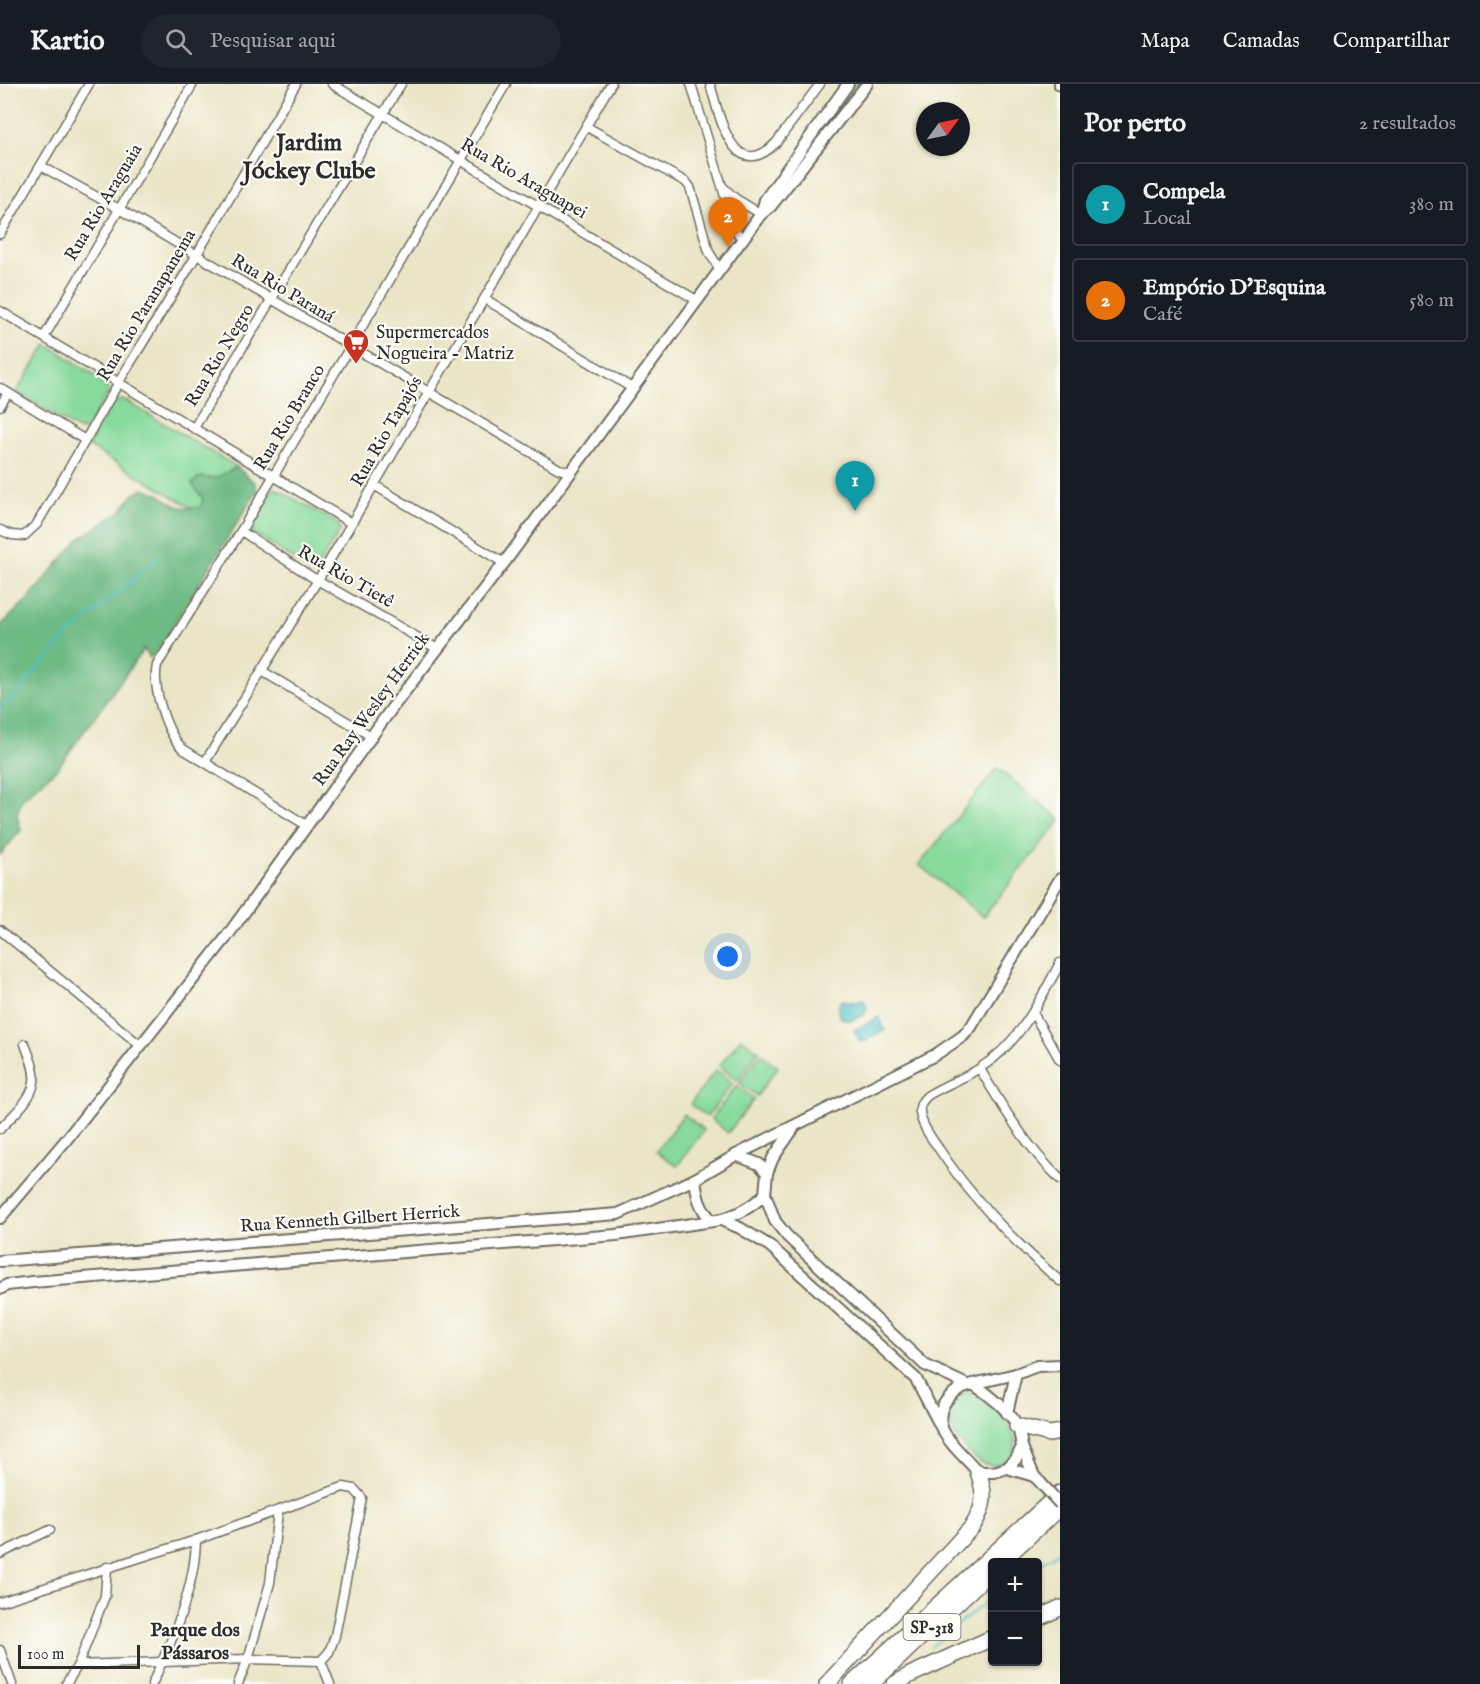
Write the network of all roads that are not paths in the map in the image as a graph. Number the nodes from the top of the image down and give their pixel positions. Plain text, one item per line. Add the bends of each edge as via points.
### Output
1 (89, 84) edge
2 (193, 84) edge
3 (296, 84) edge
4 (333, 84) edge
5 (401, 84) edge
6 (506, 84) edge
7 (611, 84) edge
8 (691, 84) edge
9 (710, 84) edge
10 (820, 84) edge
11 (848, 84) edge
12 (867, 84) edge
13 (384, 114) junction
14 (587, 127) junction
15 (461, 160) junction
16 (41, 166) junction
17 (724, 188) junction
18 (538, 205) junction
19 (119, 209) junction
20 (761, 214) junction
21 (0, 234) edge
22 (744, 239) junction
23 (197, 255) junction
24 (720, 270) junction
25 (272, 299) junction
26 (485, 299) junction
27 (698, 301) junction
28 (0, 311) edge
29 (44, 337) junction
30 (349, 347) junction
31 (119, 383) junction
32 (632, 388) junction
33 (4, 391) edge
34 (428, 393) junction
35 (0, 406) edge
36 (194, 428) junction
37 (85, 440) junction
38 (571, 472) junction
39 (273, 476) junction
40 (374, 485) junction
41 (351, 523) junction
42 (0, 530) edge
43 (241, 531) junction
44 (504, 563) junction
45 (318, 580) junction
46 (436, 648) junction
47 (262, 671) junction
48 (371, 736) junction
49 (205, 762) junction
50 (306, 825) junction
51 (1060, 879) edge
52 (0, 930) edge
53 (1060, 963) edge
54 (1033, 1013) junction
55 (25, 1044) dead end
56 (141, 1046) junction
57 (1060, 1060) edge
58 (980, 1069) junction
59 (795, 1126) junction
60 (0, 1129) edge
61 (736, 1155) junction
62 (767, 1173) junction
63 (695, 1179) junction
64 (1060, 1179) edge
65 (765, 1194) junction
66 (0, 1218) edge
67 (717, 1220) junction
68 (0, 1261) edge
69 (1060, 1281) edge
70 (0, 1289) edge
71 (1060, 1365) edge
72 (1016, 1374) junction
73 (970, 1385) junction
74 (1007, 1413) junction
75 (1017, 1426) junction
76 (942, 1429) junction
77 (1060, 1432) edge
78 (1022, 1447) junction
79 (1007, 1468) junction
80 (978, 1472) junction
81 (1037, 1478) junction
82 (1060, 1493) edge
83 (1060, 1505) edge
84 (278, 1511) junction
85 (50, 1530) dead end
86 (196, 1540) junction
87 (0, 1554) edge
88 (1006, 1558) edge
89 (107, 1567) junction
90 (988, 1575) edge
91 (0, 1602) edge
92 (1060, 1608) edge
93 (1042, 1616) edge
94 (988, 1640) edge
95 (0, 1650) edge
96 (248, 1659) junction
97 (321, 1661) junction
98 (162, 1662) junction
99 (78, 1665) junction
100 (12, 1684) edge
101 (66, 1684) edge
102 (152, 1684) edge
103 (238, 1684) edge
104 (330, 1684) edge
105 (827, 1684) edge
106 (852, 1684) edge
107 (871, 1684) edge
108 (895, 1684) edge

1 - 16 street
2 - 19 street, Rua Rio Araguaia
3 - 23 street, Rua Rio Paranapanema
4 - 13 street, Rua Rio Araguapei
5 - 13 street, Rua Rio Negro
6 - 15 street, Rua Rio Branco
7 - 14 street, Rua Rio Tapajós
8 - 17 street
9 - 10 street via 732,146 740,153 756,156 768,151 787,130
11 - 20 street, Rua Ray Wesley Herrick via 765,200
12 - 20 street, Rua Ray Wesley Herrick
13 - 15 street, Rua Rio Araguapei
13 - 25 street, Rua Rio Negro
14 - 18 street, Rua Rio Tapajós
14 - 24 street via 686,182 709,252
15 - 18 street, Rua Rio Araguapei
15 - 30 street, Rua Rio Branco
16 - 19 street, Rua Rio Paraná
16 - 21 street
17 - 20 street
17 - 22 street via 734,226
18 - 26 street, Rua Rio Tapajós
18 - 27 street, Rua Rio Araguapei
19 - 23 street, Rua Rio Paraná
19 - 29 street, Rua Rio Araguaia
20 - 22 street, Rua Ray Wesley Herrick
22 - 24 street, Rua Ray Wesley Herrick
23 - 25 street, Rua Rio Paraná
23 - 31 street, Rua Rio Paranapanema
24 - 27 street, Rua Ray Wesley Herrick
25 - 30 street, Rua Rio Paraná
25 - 36 street, Rua Rio Negro
26 - 32 street
26 - 34 street, Rua Rio Tapajós
27 - 32 street, Rua Ray Wesley Herrick
28 - 29 street
29 - 31 street
30 - 34 street, Rua Rio Paraná
30 - 39 street, Rua Rio Branco
31 - 36 street
31 - 37 street, Rua Rio Paranapanema
32 - 38 street, Rua Ray Wesley Herrick
33 - 35 street
33 - 37 street
34 - 38 street, Rua Rio Paraná via 559,470
34 - 40 street, Rua Rio Tapajós
36 - 39 street
37 - 42 street, Rua Rio Paranapanema via 37,524 24,536
38 - 44 street, Rua Ray Wesley Herrick
39 - 41 street
39 - 43 street, Rua Rio Branco
40 - 41 street, Rua Rio Tapajós
40 - 44 street
41 - 45 street, Rua Rio Tapajós
43 - 45 street, Rua Rio Tietê
43 - 49 street, Rua Rio Branco via 162,654 155,674 159,699 175,741
44 - 46 street, Rua Ray Wesley Herrick
45 - 46 street, Rua Rio Tietê
45 - 47 street, Rua Rio Tapajós
46 - 48 street, Rua Ray Wesley Herrick
47 - 48 street
47 - 49 street, Rua Rio Tapajós
48 - 50 street, Rua Ray Wesley Herrick
49 - 50 street, Rua Rio Branco
50 - 56 street, Rua Ray Wesley Herrick via 225,939
51 - 59 street via 963,1036 935,1055
52 - 56 street
53 - 54 street
54 - 57 street
54 - 58 street
55 - 60 street via 34,1082 22,1104
56 - 66 street, Rua Ray Wesley Herrick
58 - 64 street via 1025,1140
58 - 69 street via 927,1096 921,1102 921,1119 955,1173 987,1213
59 - 61 street
59 - 62 street
61 - 62 street via 759,1164
61 - 63 street
62 - 65 street
63 - 67 street via 700,1205 706,1215
63 - 68 street, Rua Kenneth Gilbert Herrick via 618,1214
65 - 67 street via 755,1203
65 - 73 street via 775,1221 787,1236 925,1365
67 - 70 street via 615,1235 45,1281
67 - 76 street via 770,1246 916,1379
71 - 72 street via 1037,1366
72 - 73 street
72 - 74 street
73 - 74 street via 988,1394
73 - 76 street via 945,1399
74 - 75 street
75 - 77 highway via 1050,1434
75 - 78 street
76 - 80 street
78 - 79 street
78 - 81 street
79 - 80 street
79 - 81 street
80 - 105 highway via 984,1499 972,1527
81 - 83 street, bridge
82 - 106 highway, SP-318
83 - 88 highway
84 - 86 street
84 - 96 street via 270,1583
84 - 97 street via 343,1487 354,1489 362,1498 335,1636
85 - 87 street
86 - 89 street
86 - 98 street via 195,1562 185,1599
89 - 91 street
89 - 99 street via 105,1596
90 - 107 highway, SP-318
92 - 93 highway
94 - 108 highway
95 - 100 street
96 - 97 street
96 - 98 street
96 - 103 street
97 - 104 street
98 - 99 street
98 - 102 street
99 - 101 street

